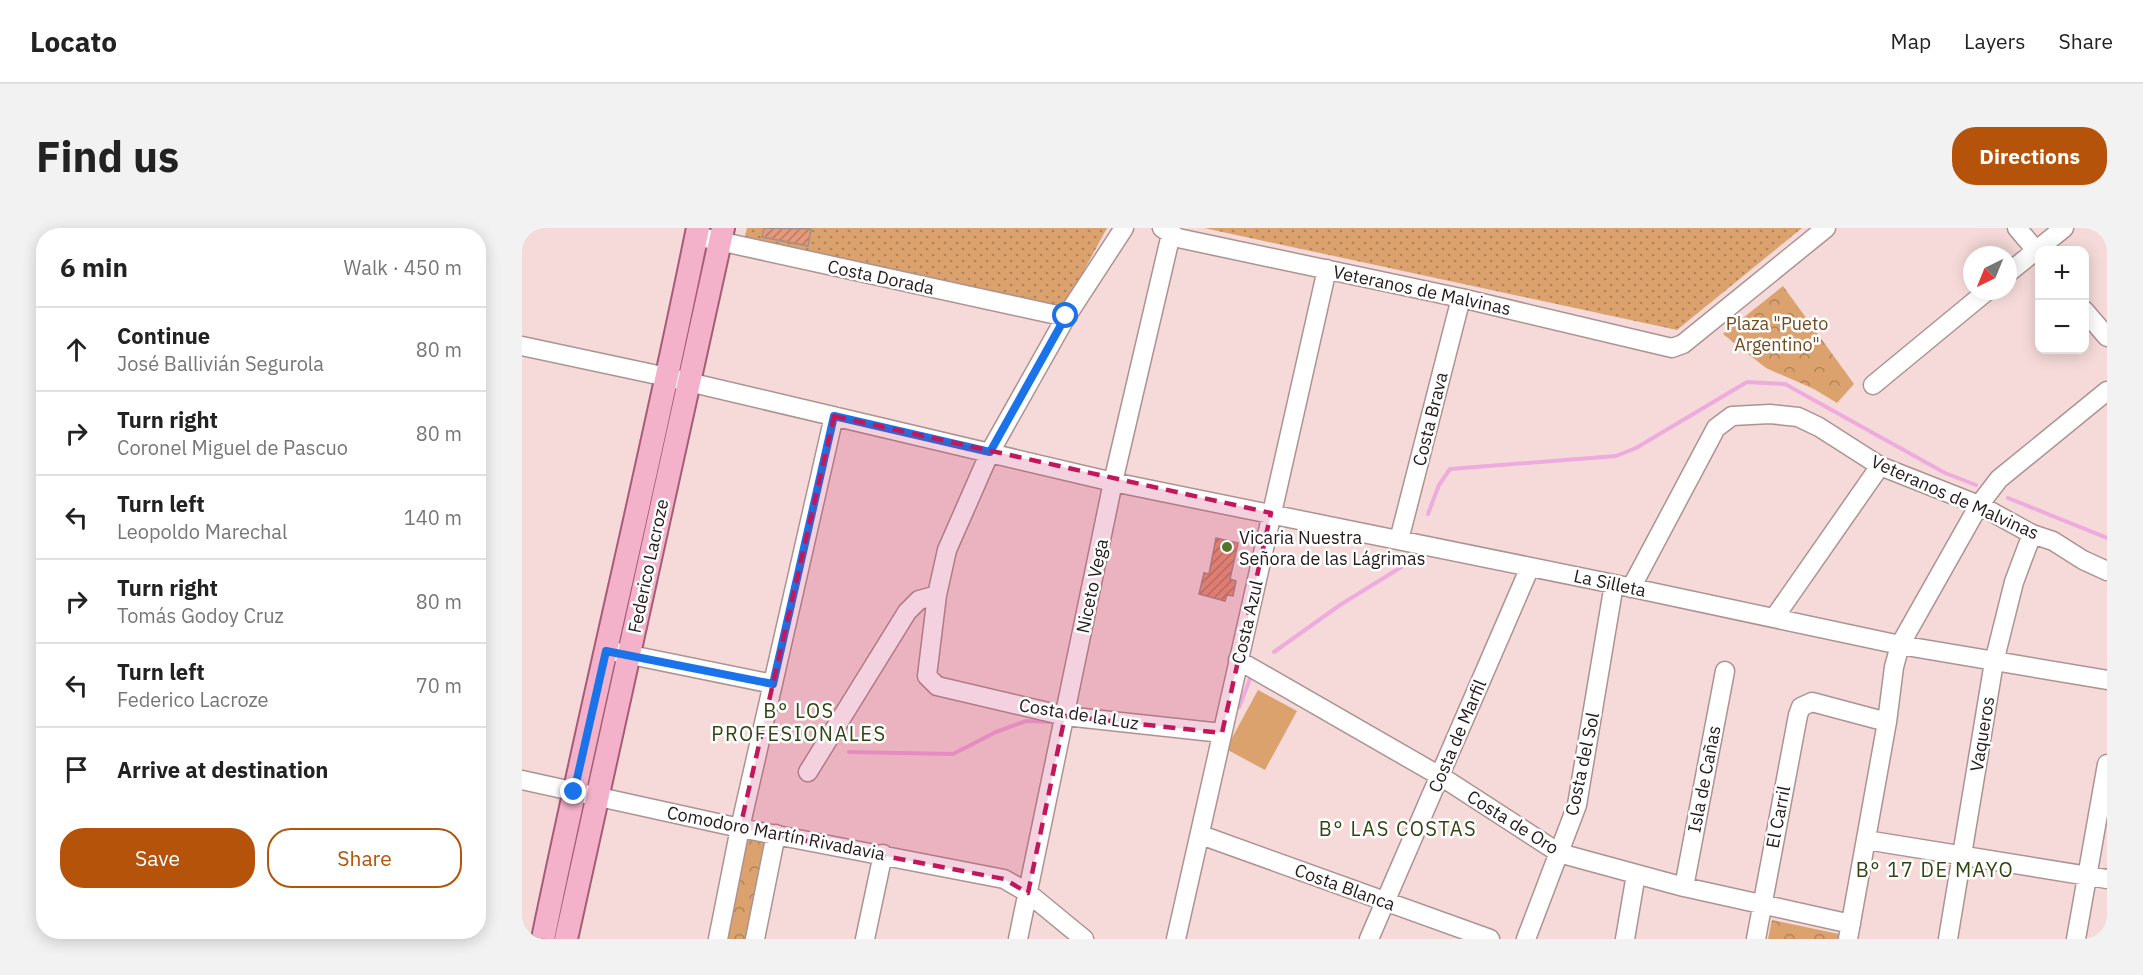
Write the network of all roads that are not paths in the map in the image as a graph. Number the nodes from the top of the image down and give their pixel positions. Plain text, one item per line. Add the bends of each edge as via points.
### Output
1 (1124, 228) edge
2 (1826, 228) edge
3 (2017, 228) edge
4 (2064, 228) edge
5 (1167, 231) edge
6 (697, 232) edge
7 (722, 235) edge
8 (2045, 246) edge
9 (2035, 249) edge
10 (2035, 255) edge
11 (2017, 267) edge
12 (1327, 269) junction
13 (1461, 298) junction
14 (1976, 300) edge
15 (2089, 315) edge
16 (1066, 316) junction
17 (2107, 337) edge
18 (522, 346) edge
19 (677, 380) junction
20 (1873, 385) dead end
21 (2107, 391) edge
22 (834, 416) junction
23 (1732, 416) joint
24 (990, 452) junction
25 (1880, 466) junction
26 (1113, 482) junction
27 (1979, 505) junction
28 (1272, 513) junction
29 (2032, 534) junction
30 (1399, 540) junction
31 (1530, 567) junction
32 (2107, 571) edge
33 (1623, 586) junction
34 (936, 595) junction
35 (1774, 618) junction
36 (1900, 645) junction
37 (606, 651) junction
38 (629, 654) junction
39 (1238, 660) junction
40 (1994, 662) junction
41 (1725, 671) dead end
42 (2107, 680) edge
43 (773, 684) junction
44 (1065, 716) junction
45 (1887, 722) junction
46 (1222, 733) junction
47 (2107, 764) edge
48 (808, 772) dead end
49 (1440, 776) junction
50 (522, 780) edge
51 (574, 792) junction
52 (596, 797) junction
53 (740, 828) junction
54 (776, 834) junction
55 (1201, 835) junction
56 (1866, 840) junction
57 (1559, 853) junction
58 (883, 854) junction
59 (1961, 855) junction
60 (1636, 874) junction
61 (2087, 876) junction
62 (2107, 879) edge
63 (1684, 887) junction
64 (1028, 893) junction
65 (1386, 902) junction
66 (1761, 905) junction
67 (1850, 931) edge
68 (543, 939) edge
69 (566, 939) edge
70 (718, 939) edge
71 (755, 939) edge
72 (866, 939) edge
73 (1018, 939) edge
74 (1084, 939) edge
75 (1176, 939) edge
76 (1369, 939) edge
77 (1490, 939) edge
78 (1526, 939) edge
79 (1625, 939) edge
80 (1756, 939) edge
81 (1948, 939) edge
82 (2076, 939) edge

1 - 16 street
2 - 13 street, Veteranos de Malvinas via 1683,344 1672,348
3 - 9 street
4 - 8 street
5 - 12 street, Veteranos de Malvinas via 1178,238
5 - 26 street, Niceto Vega
6 - 7 street, Costa Dorada
6 - 19 main road, Federico Lacroze
7 - 16 street, Costa Dorada
7 - 19 main road, Federico Lacroze
10 - 11 street
12 - 13 street, Veteranos de Malvinas
12 - 28 street, Costa Azul
13 - 30 street, Costa Brava
14 - 20 street
15 - 17 street
16 - 24 street
18 - 19 street, La Silleta
19 - 22 street, La Silleta
19 - 37 main road, Federico Lacroze
19 - 38 main road, Federico Lacroze
21 - 27 street via 1999,479
22 - 24 street, La Silleta
22 - 43 street
23 - 25 street, Veteranos de Malvinas via 1798,417
23 - 33 street, Costa del Sol via 1716,428
24 - 26 street, La Silleta
24 - 34 street via 947,550
25 - 27 street, Veteranos de Malvinas
25 - 35 street
26 - 28 street, La Silleta
26 - 44 street, Niceto Vega
27 - 29 street, Veteranos de Malvinas
27 - 36 street
28 - 30 street, La Silleta
28 - 39 street, Costa Azul
29 - 32 street, Veteranos de Malvinas via 2053,540
29 - 40 street, Vaqueros via 2014,582
30 - 31 street, La Silleta
31 - 33 street, La Silleta
31 - 49 street, Costa de Marfil
33 - 35 street, La Silleta
33 - 57 street, Costa del Sol via 1580,794
34 - 44 street, Costa de la Luz via 927,676 937,686
34 - 48 street via 919,600 907,612
35 - 36 street, La Silleta
36 - 40 street, La Silleta
36 - 45 street
37 - 38 street
37 - 51 main road, Federico Lacroze
38 - 43 street
38 - 52 main road, Federico Lacroze
39 - 46 street, Costa Azul
39 - 49 street, Costa de Oro
40 - 42 street, La Silleta
40 - 59 street, Vaqueros
41 - 63 street, Isla de Cañas
43 - 53 street
44 - 46 street, Costa de la Luz
44 - 64 street, Niceto Vega
45 - 56 street
45 - 66 street, El Carril via 1812,702 1801,707
46 - 55 street, Costa Azul
47 - 61 street
49 - 57 street, Costa de Oro
49 - 65 street, Costa de Marfil
50 - 51 street, Comodoro Martín Rivadavia
51 - 52 street, Comodoro Martín Rivadavia
51 - 68 main road, Federico Lacroze
52 - 53 street, Comodoro Martín Rivadavia
52 - 69 main road, Federico Lacroze
53 - 54 street, Comodoro Martín Rivadavia
53 - 70 street
54 - 58 street, Comodoro Martín Rivadavia
54 - 71 street
55 - 65 street, Costa Blanca
55 - 75 street, Costa Azul
56 - 59 street
56 - 67 street
57 - 60 street, Costa de Oro
57 - 78 street, Costa del Sol
58 - 64 street, Comodoro Martín Rivadavia via 1004,879
58 - 72 street
59 - 61 street
59 - 81 street, Vaqueros
60 - 63 street, Costa de Oro
60 - 79 street
61 - 62 street
61 - 82 street
63 - 66 street, Costa de Oro
64 - 73 street, Niceto Vega
64 - 74 street, Comodoro Martín Rivadavia
65 - 76 street, Costa de Marfil
65 - 77 street, Costa Blanca
66 - 67 street, Costa de Oro
66 - 80 street, El Carril

